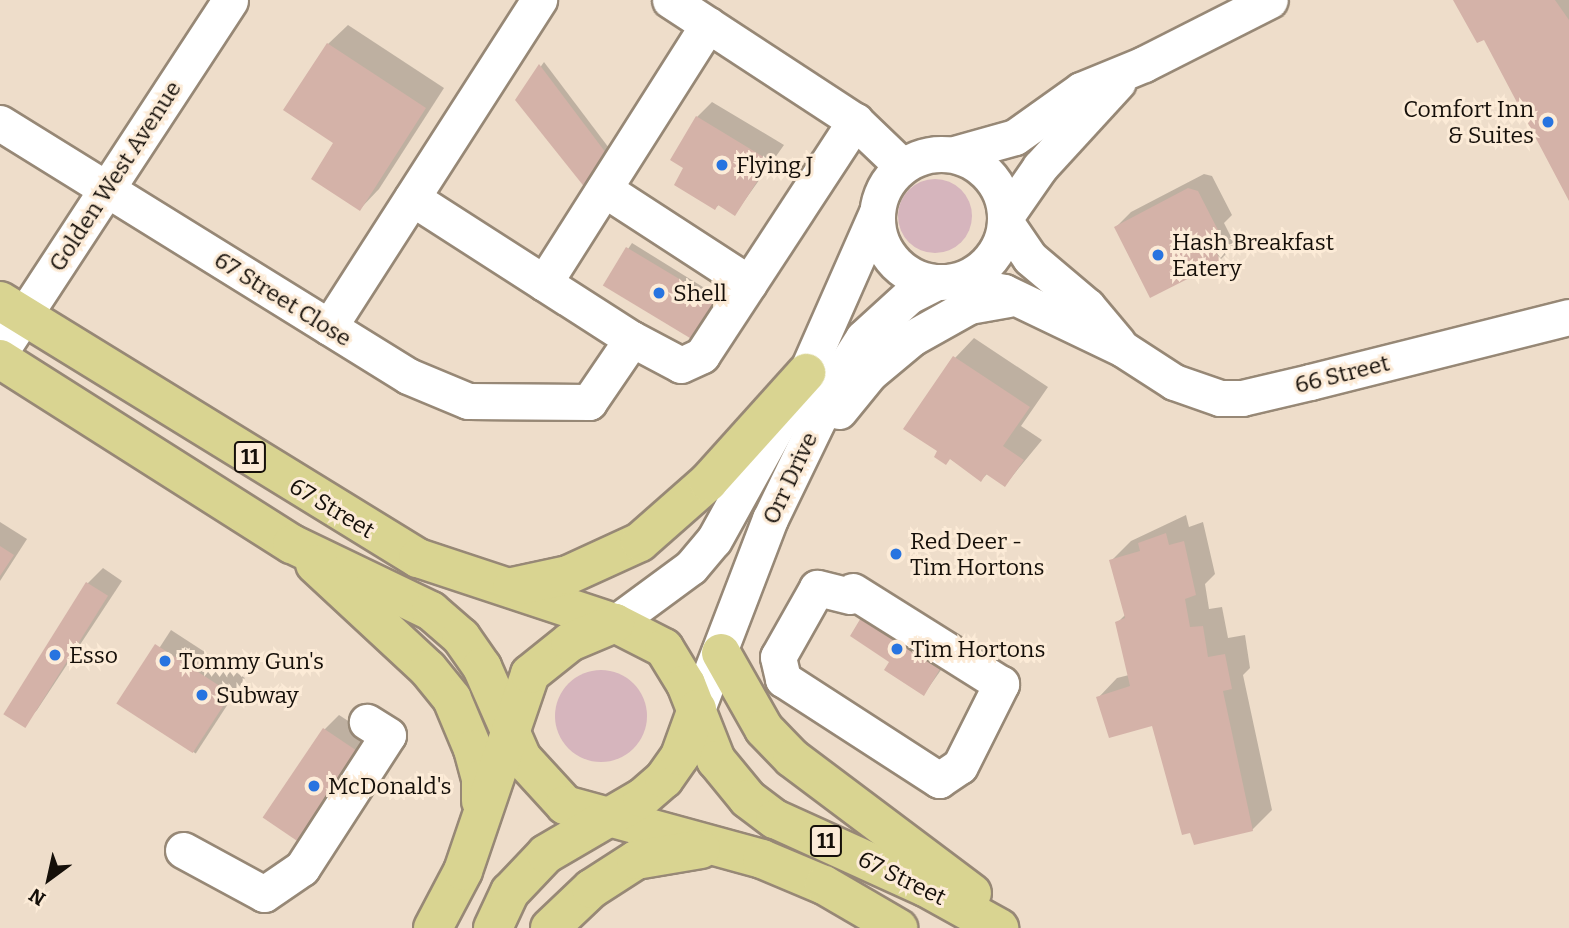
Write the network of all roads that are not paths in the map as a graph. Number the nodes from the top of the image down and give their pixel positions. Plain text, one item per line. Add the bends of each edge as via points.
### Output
1 (230, 0) edge
2 (539, 0) edge
3 (670, 0) edge
4 (1270, 0) edge
5 (708, 25) junction
6 (1131, 69) junction
7 (855, 121) junction
8 (0, 123) edge
9 (954, 155) junction
10 (902, 166) junction
11 (604, 189) junction
12 (107, 191) junction
13 (412, 198) junction
14 (877, 212) junction
15 (1006, 219) junction
16 (943, 282) junction
17 (544, 283) junction
18 (749, 283) junction
19 (1017, 299) junction
20 (12, 308) edge
21 (1569, 317) edge
22 (329, 327) junction
23 (632, 339) junction
24 (1123, 349) junction
25 (0, 352) edge
26 (0, 359) edge
27 (806, 373) junction
28 (799, 460) junction
29 (292, 544) junction
30 (512, 587) junction
31 (851, 593) joint
32 (615, 623) junction
33 (720, 653) junction
34 (697, 709) junction
35 (368, 722) dead end
36 (510, 723) junction
37 (605, 818) junction
38 (481, 822) junction
39 (726, 846) junction
40 (183, 850) dead end
41 (433, 928) edge
42 (492, 928) edge
43 (551, 928) edge
44 (898, 928) edge
45 (999, 928) edge
46 (1014, 928) edge

1 - 12 street, Golden West Avenue
2 - 13 street
3 - 5 street
4 - 6 street
5 - 7 street
5 - 11 street
6 - 9 street via 1081,90 1016,137
6 - 15 street via 1040,167
7 - 10 street
7 - 18 street
8 - 12 street, 67 Street Close
9 - 10 street via 919,157
9 - 15 street via 974,162 991,176 1002,195
10 - 14 street via 881,194
11 - 17 street
11 - 18 street
12 - 20 street, Golden West Avenue
12 - 22 street, 67 Street Close
13 - 17 street
13 - 22 street
14 - 16 street via 885,251 907,272
14 - 27 street, Orr Drive
15 - 16 street via 1001,244 989,262 972,275
15 - 24 street, 66 Street via 1030,258 1087,306
16 - 19 street, 66 Street via 982,285
16 - 28 street, Orr Drive via 909,296 863,338
17 - 23 street
18 - 23 street via 693,362 681,365 664,359
19 - 24 street, 66 Street
19 - 28 street via 993,299 960,310 898,349 870,373
20 - 25 street, Golden West Avenue
20 - 30 main road, 67 Street / 11 via 370,532 467,577
21 - 24 street, 66 Street via 1242,398 1196,392
22 - 23 street, 67 Street Close via 430,388 468,401 589,402
26 - 29 main road, 67 Street / 11
27 - 30 main road via 708,482 640,542 568,575
27 - 32 street, Orr Drive via 705,552
28 - 33 street, Orr Drive via 770,519
29 - 36 main road, 67 Street / 11 via 431,611 461,637
29 - 38 main road via 428,669 452,699 481,779
30 - 32 main road, 67 Street / 11
31 - 31 street via 817,588 778,657 783,679 939,780 960,766 1001,684
32 - 34 main road via 672,656
32 - 36 main road via 570,642 530,674
33 - 34 street, Orr Drive
33 - 46 main road via 764,729 792,758
34 - 37 main road via 680,756 664,779
34 - 45 main road, 67 Street / 11 via 716,760 748,799 775,818 925,887
35 - 40 street via 388,734 302,868 264,894
36 - 37 main road via 522,758 551,793 565,805
36 - 38 main road
37 - 39 main road, 67 Street / 11
37 - 42 main road via 546,854 510,892
38 - 41 main road via 463,871
39 - 43 main road via 636,860 591,889
39 - 44 main road, 67 Street / 11 via 824,885

